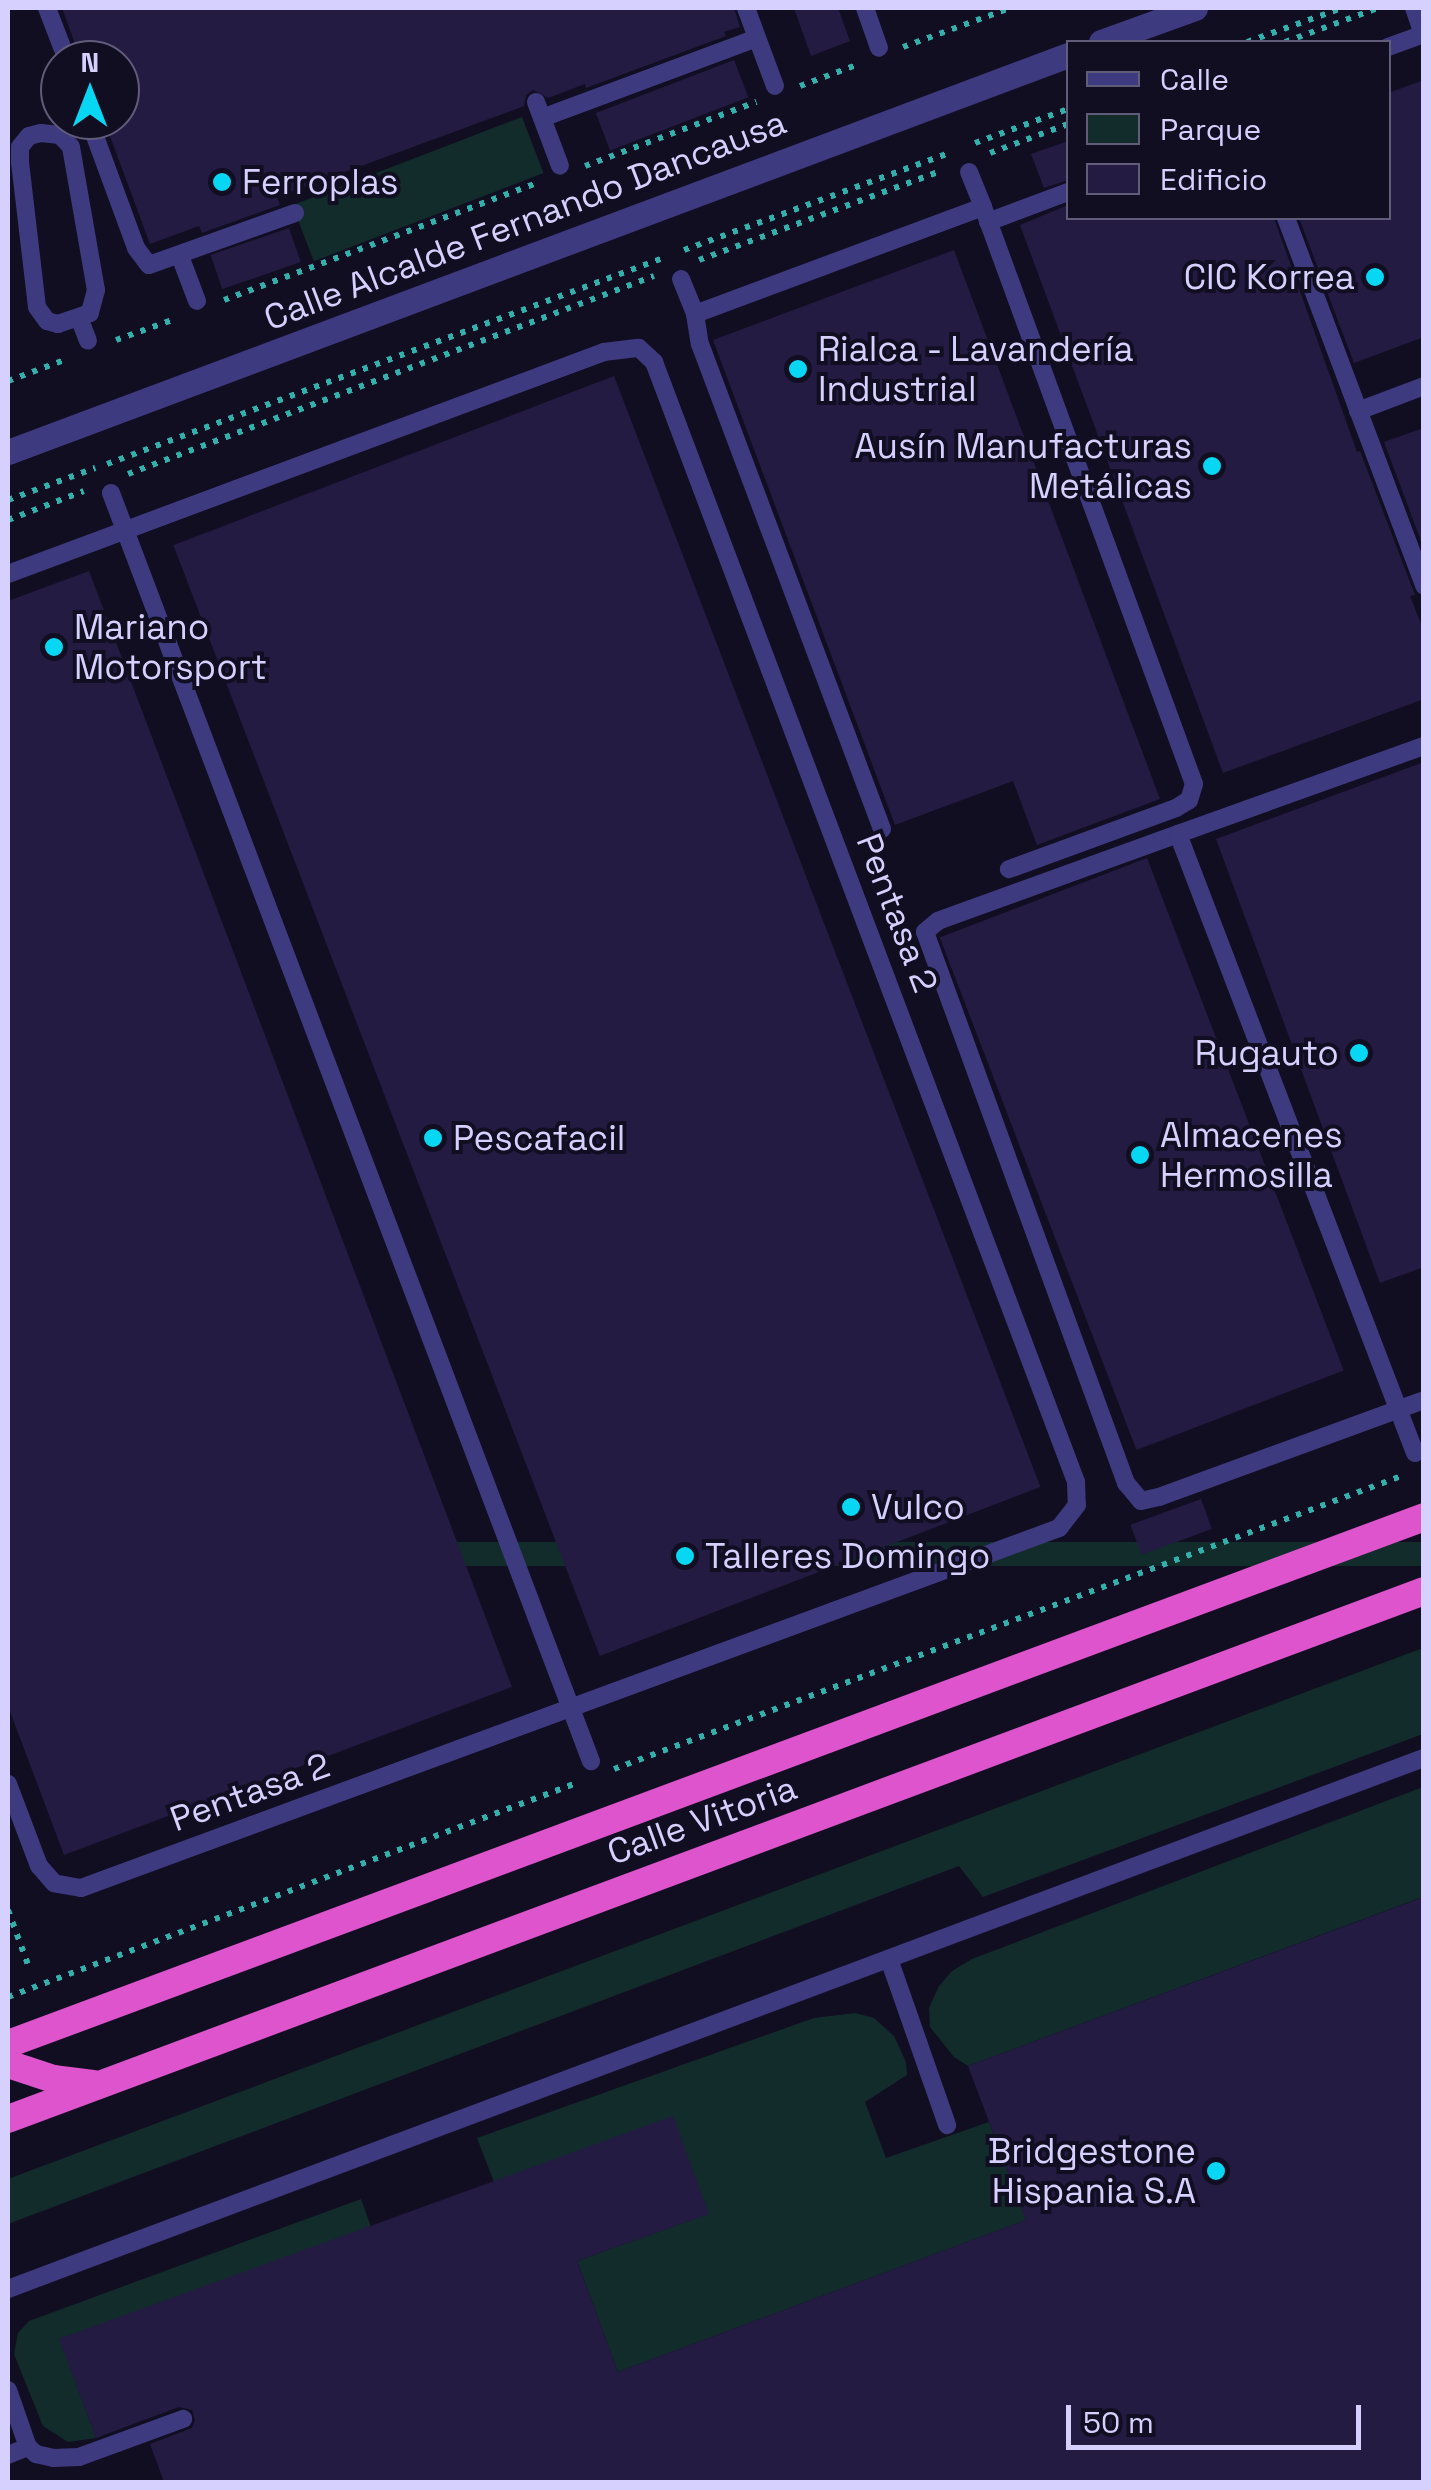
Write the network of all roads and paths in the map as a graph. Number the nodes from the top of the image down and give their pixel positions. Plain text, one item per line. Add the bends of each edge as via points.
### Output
1 (47, 8) edge
2 (746, 8) edge
3 (865, 8) edge
4 (1195, 8) edge
5 (1342, 8) edge
6 (1378, 8) edge
7 (1414, 8) edge
8 (1424, 34) edge
9 (757, 38) junction
10 (59, 40) edge
11 (1107, 40) edge
12 (1253, 40) edge
13 (1290, 40) edge
14 (1391, 46) edge
15 (879, 48) dead end
16 (1066, 56) edge
17 (775, 86) dead end
18 (1066, 109) edge
19 (1066, 125) edge
20 (96, 140) edge
21 (983, 156) dead end
22 (560, 166) dead end
23 (948, 169) dead end
24 (970, 172) dead end
25 (1066, 193) edge
26 (295, 213) dead end
27 (985, 215) junction
28 (1287, 220) edge
29 (180, 256) junction
30 (694, 262) dead end
31 (659, 274) dead end
32 (681, 279) dead end
33 (196, 301) dead end
34 (695, 314) junction
35 (80, 320) junction
36 (88, 340) dead end
37 (74, 356) dead end
38 (8, 381) edge
39 (1424, 386) edge
40 (1358, 410) junction
41 (8, 452) edge
42 (125, 476) dead end
43 (90, 488) dead end
44 (111, 494) dead end
45 (8, 500) edge
46 (8, 520) edge
47 (125, 530) junction
48 (8, 574) edge
49 (1424, 586) edge
50 (1424, 746) edge
51 (882, 828) dead end
52 (1178, 834) junction
53 (1009, 869) dead end
54 (1424, 1400) edge
55 (1399, 1410) junction
56 (1418, 1460) joint
57 (1424, 1516) edge
58 (1424, 1591) edge
59 (571, 1708) junction
60 (1424, 1758) edge
61 (591, 1761) dead end
62 (8, 1784) edge
63 (8, 1910) edge
64 (888, 1959) junction
65 (30, 1970) dead end
66 (8, 1997) edge
67 (8, 2044) edge
68 (8, 2064) edge
69 (100, 2085) junction
70 (8, 2120) edge
71 (947, 2126) dead end
72 (8, 2289) edge
73 (8, 2390) edge
74 (183, 2420) dead end
75 (28, 2447) junction
76 (8, 2455) edge

1 - 10 lane
2 - 9 lane
3 - 15 lane
4 - 11 street
5 - 12 path
6 - 13 path
7 - 8 lane
8 - 14 lane
9 - 17 lane
9 - 22 lane via 539,110
16 - 41 street, Calle Alcalde Fernando Dancausa
18 - 45 path
19 - 21 path
20 - 29 lane via 140,257 148,265
23 - 30 path
24 - 27 lane
25 - 27 lane
26 - 29 lane
27 - 34 lane
27 - 53 lane via 1194,784 1190,800 1176,808
28 - 40 lane
29 - 33 lane
31 - 42 path
32 - 34 lane
34 - 51 lane via 700,344
35 - 35 lane via 95,306 96,290 70,147 60,135 40,133 20,147 37,307 47,321
35 - 36 lane
37 - 38 path
39 - 40 lane
40 - 49 lane
43 - 46 path
44 - 47 lane
47 - 48 lane, Pentasa 2
47 - 59 lane
47 - 59 lane, Pentasa 2 via 604,352 639,348 654,362 1076,1482 1078,1506 1059,1528
50 - 52 lane
52 - 55 lane
52 - 55 lane via 925,932 1126,1483 1141,1501 1159,1497
54 - 55 lane
55 - 56 lane
56 - 66 path
57 - 67 highway, Calle Vitoria
58 - 69 highway, Calle Vitoria
59 - 61 lane
59 - 62 lane, Pentasa 2 via 81,1888 54,1883 38,1866
60 - 64 lane
63 - 65 path
64 - 71 lane
64 - 72 lane
68 - 69 highway
69 - 70 highway, Calle Vitoria
73 - 75 lane
74 - 75 lane via 79,2457 53,2458
75 - 76 lane

